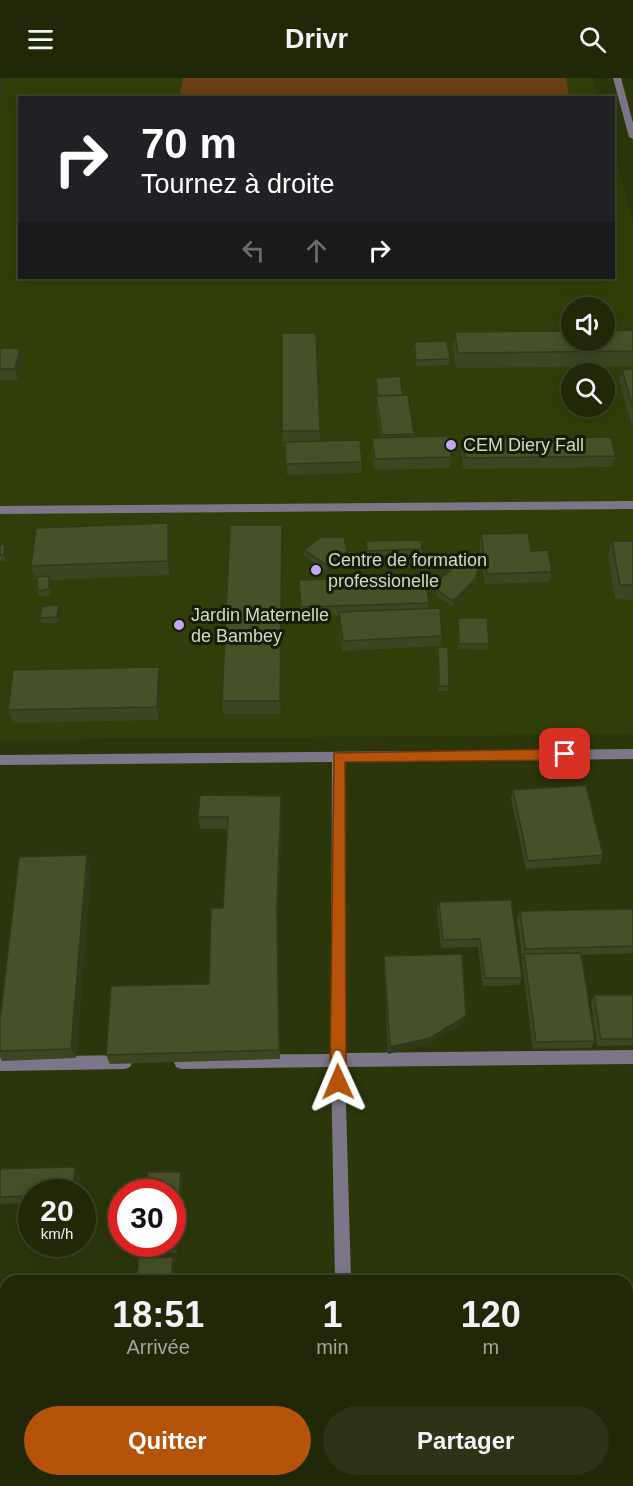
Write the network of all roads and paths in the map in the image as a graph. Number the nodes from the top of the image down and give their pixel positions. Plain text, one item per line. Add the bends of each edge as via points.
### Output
1 (617, 78) edge
2 (633, 137) edge
3 (633, 505) edge
4 (0, 510) edge
5 (633, 754) edge
6 (338, 757) junction
7 (0, 760) edge
8 (633, 1057) edge
9 (338, 1060) junction
10 (140, 1062) edge
11 (163, 1062) edge
12 (0, 1064) edge
13 (343, 1275) edge

1 - 2 street
3 - 4 street
5 - 6 street
6 - 7 street
6 - 9 street
8 - 9 street
9 - 11 street
9 - 13 street
10 - 12 street

